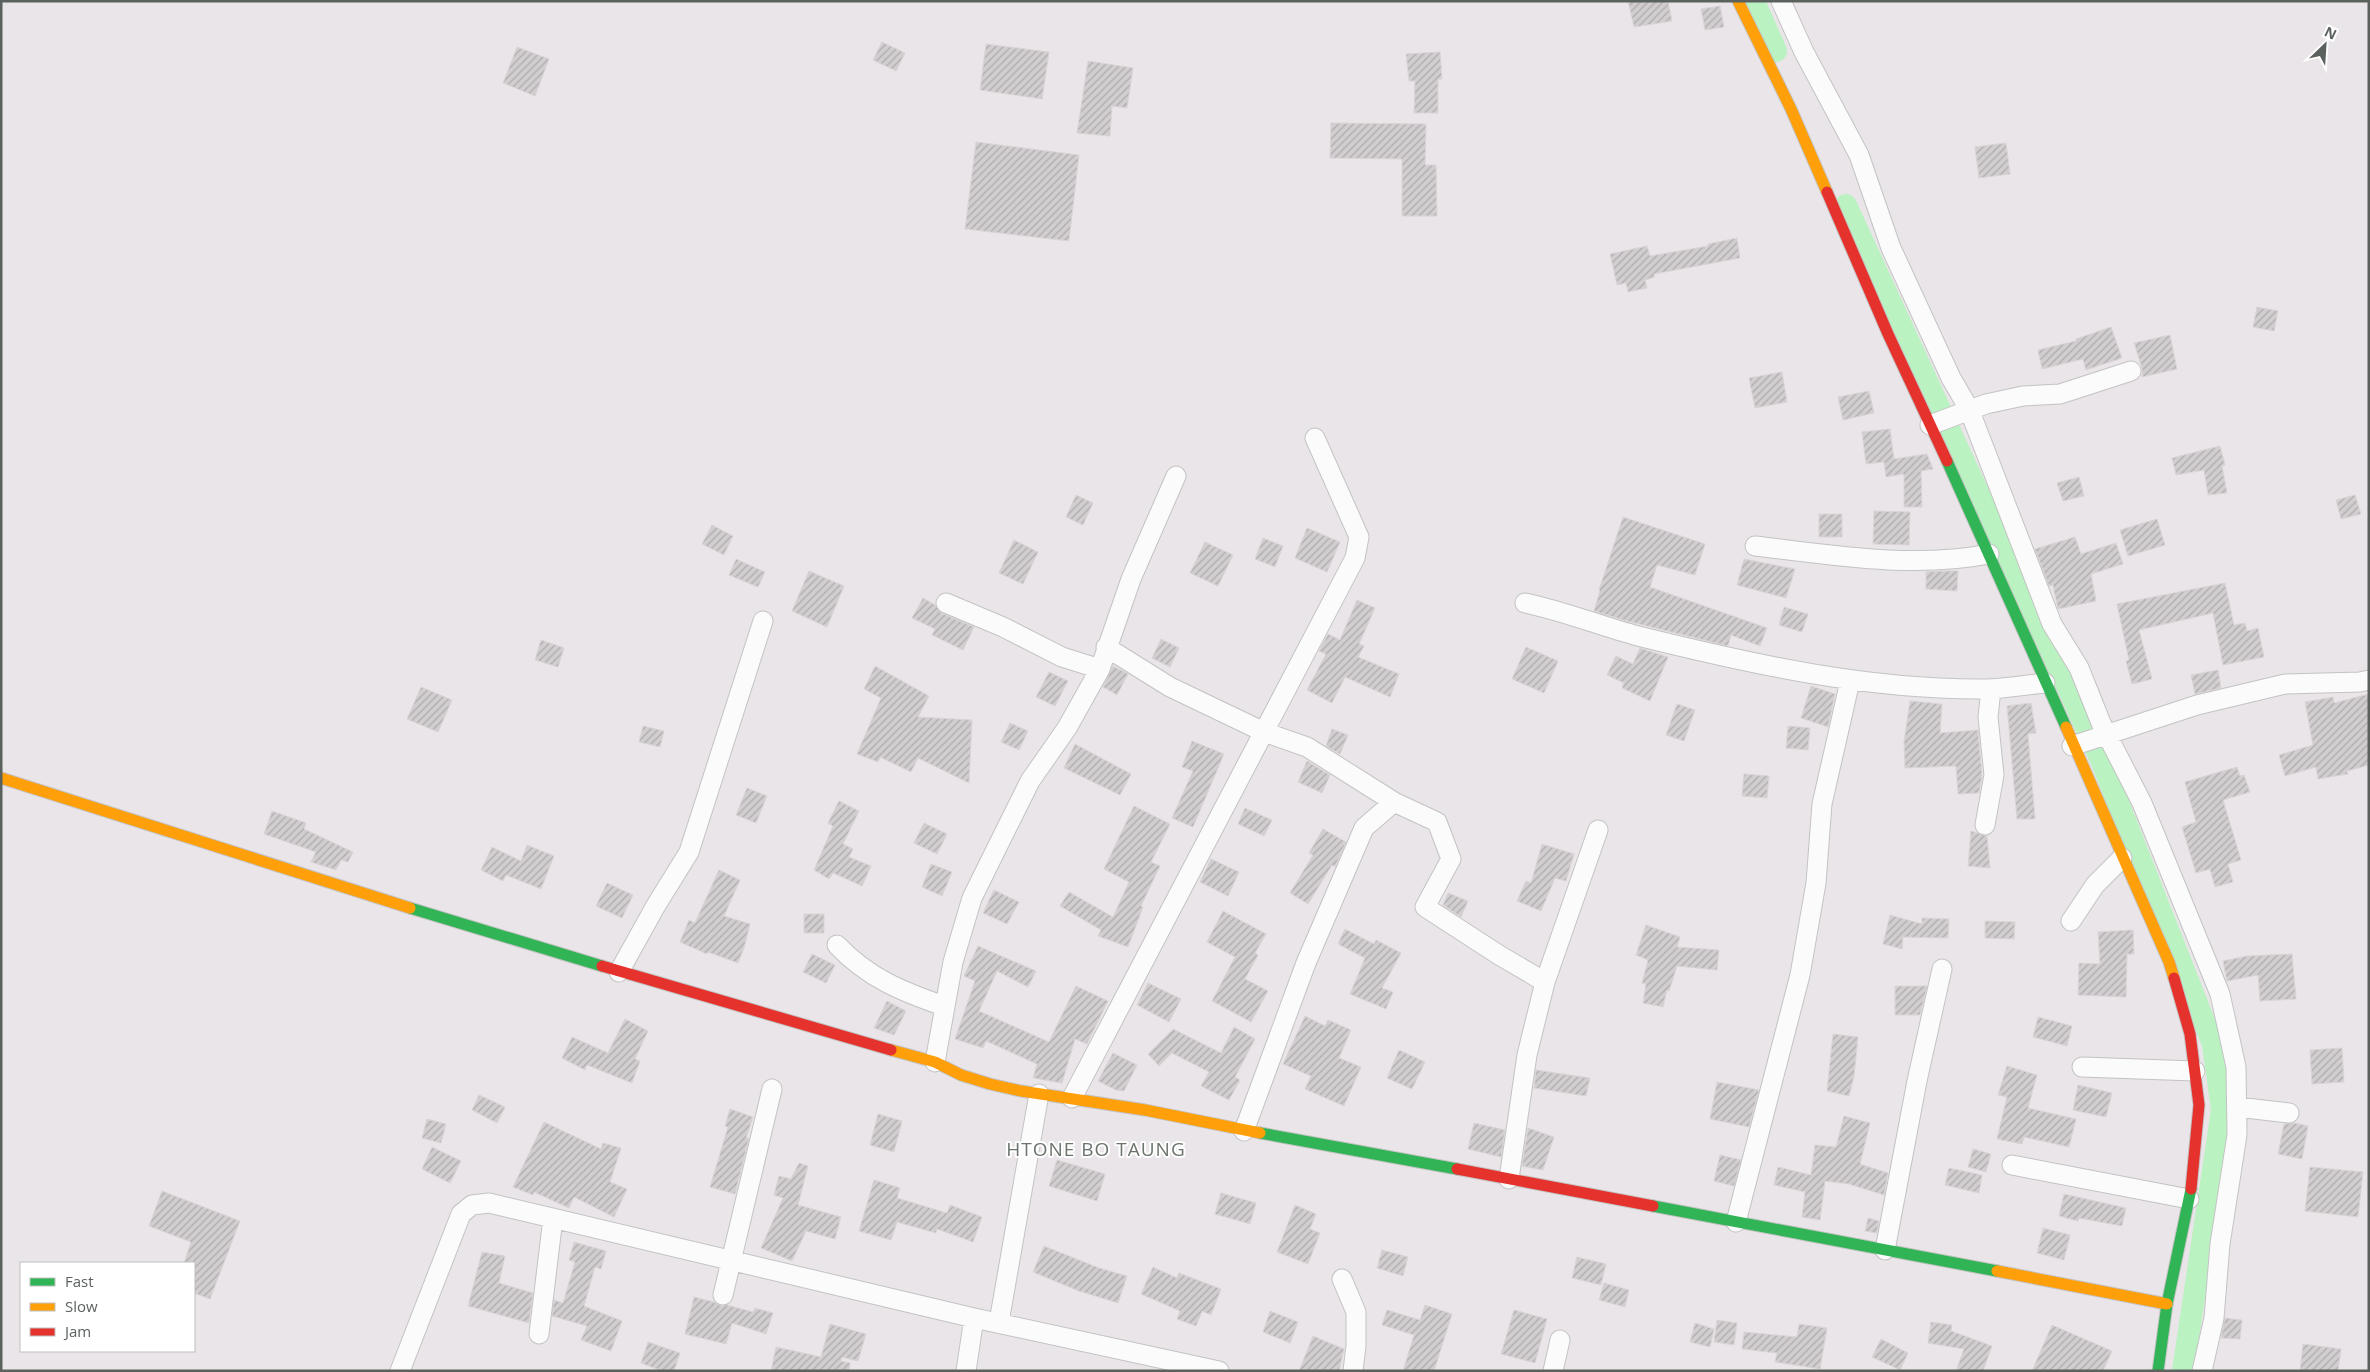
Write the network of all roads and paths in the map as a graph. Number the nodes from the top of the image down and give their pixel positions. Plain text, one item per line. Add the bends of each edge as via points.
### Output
1 (1738, 1) edge
2 (1781, 1) edge
3 (2131, 372) dead end
4 (1963, 411) junction
5 (1935, 422) junction
6 (1315, 438) dead end
7 (1176, 476) dead end
8 (1755, 546) dead end
9 (1989, 554) junction
10 (946, 603) dead end
11 (1526, 603) dead end
12 (763, 622) dead end
13 (1106, 647) junction
14 (1100, 669) junction
15 (2369, 680) edge
16 (1850, 681) junction
17 (2045, 683) junction
18 (1992, 689) junction
19 (1264, 732) junction
20 (2104, 737) junction
21 (2075, 746) junction
22 (1, 778) edge
23 (1394, 802) junction
24 (1985, 825) dead end
25 (1598, 830) dead end
26 (2122, 858) junction
27 (2071, 921) dead end
28 (838, 945) dead end
29 (1942, 969) dead end
30 (618, 972) junction
31 (1545, 982) junction
32 (944, 1006) junction
33 (935, 1062) junction
34 (2082, 1067) dead end
35 (2195, 1071) junction
36 (772, 1089) dead end
37 (1072, 1098) junction
38 (2237, 1107) junction
39 (1037, 1109) junction
40 (2289, 1113) dead end
41 (1244, 1131) junction
42 (2012, 1165) dead end
43 (1509, 1179) junction
44 (2189, 1199) junction
45 (553, 1218) junction
46 (1736, 1222) junction
47 (1885, 1250) junction
48 (732, 1260) junction
49 (1342, 1279) dead end
50 (723, 1295) dead end
51 (2167, 1304) junction
52 (974, 1318) junction
53 (999, 1322) junction
54 (539, 1334) dead end
55 (1560, 1340) dead end
56 (400, 1371) edge
57 (966, 1371) edge
58 (1219, 1371) edge
59 (1353, 1371) edge
60 (1553, 1371) edge
61 (2158, 1371) edge
62 (2202, 1371) edge

1 - 5 street via 1791,109 1884,325
2 - 4 street via 1858,155 1891,248
3 - 4 street via 2060,394 2023,396
4 - 5 street
4 - 20 street via 2052,624 2079,668
5 - 9 street
6 - 19 street via 1359,537 1355,558
7 - 13 street via 1131,579
8 - 9 street via 1872,559 1964,559
9 - 17 street
10 - 14 street via 1062,657
11 - 16 street via 1557,609 1636,635
12 - 30 street via 689,852
13 - 14 street
13 - 19 street via 1170,687
14 - 32 street via 1068,728 1030,780 972,898
15 - 20 street via 2285,684 2197,705
16 - 18 street
16 - 46 street via 1822,804 1816,883 1800,975
17 - 18 street
17 - 21 street
18 - 24 street via 1988,716 1994,776
19 - 23 street via 1307,747
19 - 37 street
20 - 21 street
20 - 38 street via 2142,803 2220,994 2236,1067
21 - 26 street
22 - 30 street
23 - 31 street via 1437,822 1451,859 1425,907
23 - 41 street via 1364,828 1306,963
25 - 31 street
26 - 27 street via 2095,886
26 - 35 street via 2169,962 2190,1034
28 - 32 street via 851,960 897,990
29 - 47 street
30 - 33 street
31 - 43 street via 1527,1055
32 - 33 street
33 - 39 street
34 - 35 street
35 - 44 street via 2199,1105
36 - 48 street
37 - 39 street
37 - 41 street
38 - 40 street
38 - 62 street via 2237,1135 2220,1244 2214,1318
39 - 53 street
41 - 43 street
42 - 44 street
43 - 46 street
44 - 51 street
45 - 48 street
45 - 54 street
45 - 56 street via 489,1203 472,1204 461,1214
46 - 47 street
47 - 51 street
48 - 50 street
48 - 52 street
49 - 59 street via 1356,1312
51 - 61 street
52 - 53 street
52 - 57 street
53 - 58 street
55 - 60 street

